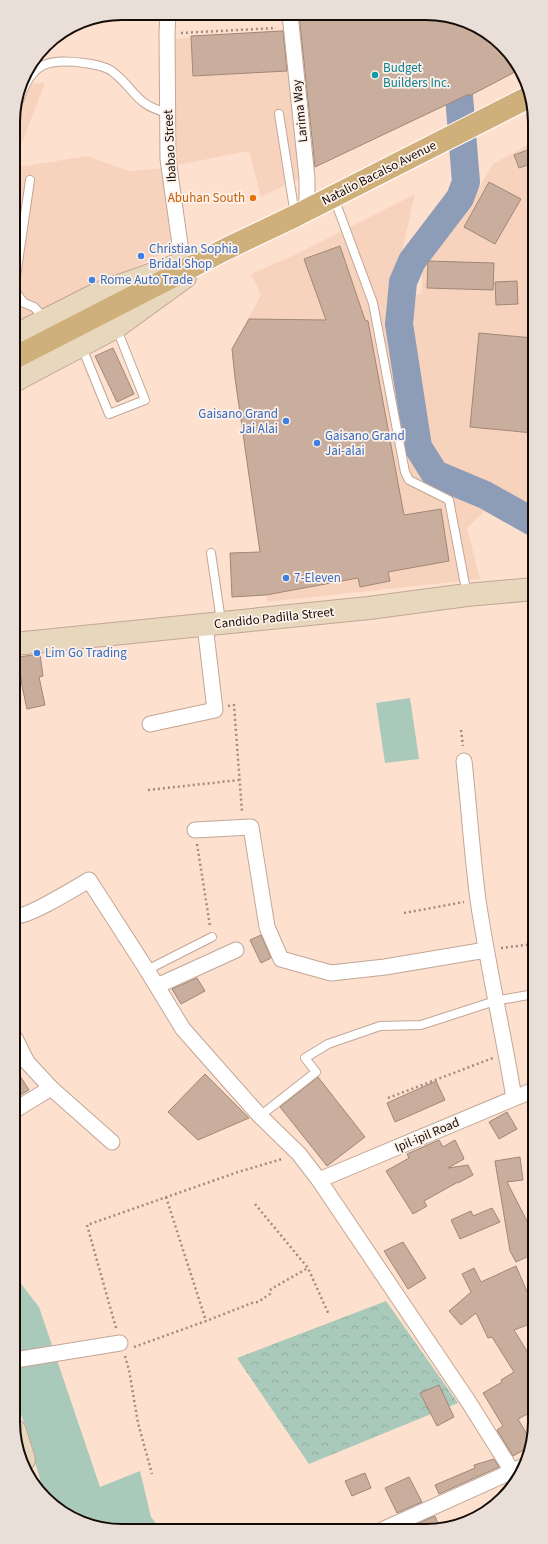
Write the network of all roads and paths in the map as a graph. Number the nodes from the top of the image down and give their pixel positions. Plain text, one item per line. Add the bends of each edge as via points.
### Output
1 (168, 20) edge
2 (291, 20) edge
3 (167, 34) junction
4 (31, 75) edge
5 (525, 98) edge
6 (168, 113) junction
7 (279, 114) dead end
8 (30, 180) dead end
9 (334, 197) junction
10 (301, 213) junction
11 (20, 249) edge
12 (184, 270) junction
13 (20, 298) edge
14 (111, 319) junction
15 (45, 320) junction
16 (20, 333) edge
17 (81, 345) junction
18 (20, 356) edge
19 (20, 378) edge
20 (211, 553) dead end
21 (528, 590) edge
22 (467, 595) junction
23 (213, 624) junction
24 (20, 643) edge
25 (234, 705) dead end
26 (150, 724) dead end
27 (464, 761) dead end
28 (239, 780) junction
29 (148, 790) dead end
30 (243, 827) junction
31 (195, 830) joint
32 (478, 899) junction
33 (404, 913) dead end
34 (20, 916) edge
35 (212, 937) joint
36 (528, 945) edge
37 (236, 950) dead end
38 (486, 950) junction
39 (147, 970) junction
40 (157, 986) junction
41 (528, 995) edge
42 (495, 1001) junction
43 (20, 1048) edge
44 (507, 1053) junction
45 (51, 1088) junction
46 (528, 1092) edge
47 (388, 1098) dead end
48 (514, 1098) junction
49 (20, 1107) edge
50 (260, 1116) junction
51 (112, 1142) dead end
52 (300, 1154) junction
53 (320, 1180) junction
54 (166, 1197) junction
55 (256, 1204) dead end
56 (87, 1225) dead end
57 (308, 1268) junction
58 (329, 1315) dead end
59 (206, 1321) junction
60 (125, 1346) joint
61 (20, 1359) edge
62 (517, 1469) edge
63 (514, 1474) edge
64 (396, 1524) edge

1 - 3 street, Ibabao Street
2 - 3 path
2 - 10 street, Larima Way via 307,178
3 - 6 street, Ibabao Street
4 - 6 lane via 48,62 93,64 112,71 147,106
5 - 9 main road, Natalio Bacalso Avenue
6 - 12 street, Ibabao Street via 168,160
7 - 10 lane
8 - 11 lane
9 - 10 main road, Natalio Bacalso Avenue
9 - 22 lane via 373,303 405,472 409,480 449,500
10 - 12 main road, Natalio Bacalso Avenue
12 - 14 main road, Natalio Bacalso Avenue
12 - 15 main road, Natalio Bacalso Avenue via 99,293
13 - 15 lane via 24,303 34,307
14 - 17 main road, Natalio Bacalso Avenue
14 - 17 lane via 145,400 108,414
14 - 18 main road
15 - 16 main road, Natalio Bacalso Avenue
17 - 19 main road, Natalio Bacalso Avenue
20 - 23 lane
21 - 22 main road, Candido Padilla Street
22 - 23 main road, Candido Padilla Street
23 - 24 main road, Candido Padilla Street
23 - 26 street via 215,710
25 - 28 path
27 - 32 street
28 - 29 path
28 - 30 path
30 - 31 street
30 - 38 street via 251,827 267,927 281,958 331,973
31 - 35 path
32 - 33 path
32 - 38 street
34 - 39 street via 90,880
35 - 39 lane
36 - 38 path
37 - 40 street
38 - 42 street
39 - 40 street
40 - 50 street via 183,1029
41 - 42 lane
42 - 44 street
42 - 50 lane via 420,1025 380,1026 328,1044 305,1058 316,1072
43 - 45 street via 27,1062
44 - 47 path
44 - 48 street
45 - 49 street
45 - 51 street
46 - 48 street, Ipil-ipil Road
48 - 53 street, Ipil-ipil Road
50 - 52 street
52 - 53 street
52 - 54 path
53 - 62 street via 468,1401
54 - 56 path
54 - 59 path
55 - 57 path
57 - 58 path
57 - 59 path via 270,1289 270,1294 258,1302
59 - 60 path
60 - 61 street
63 - 64 street

